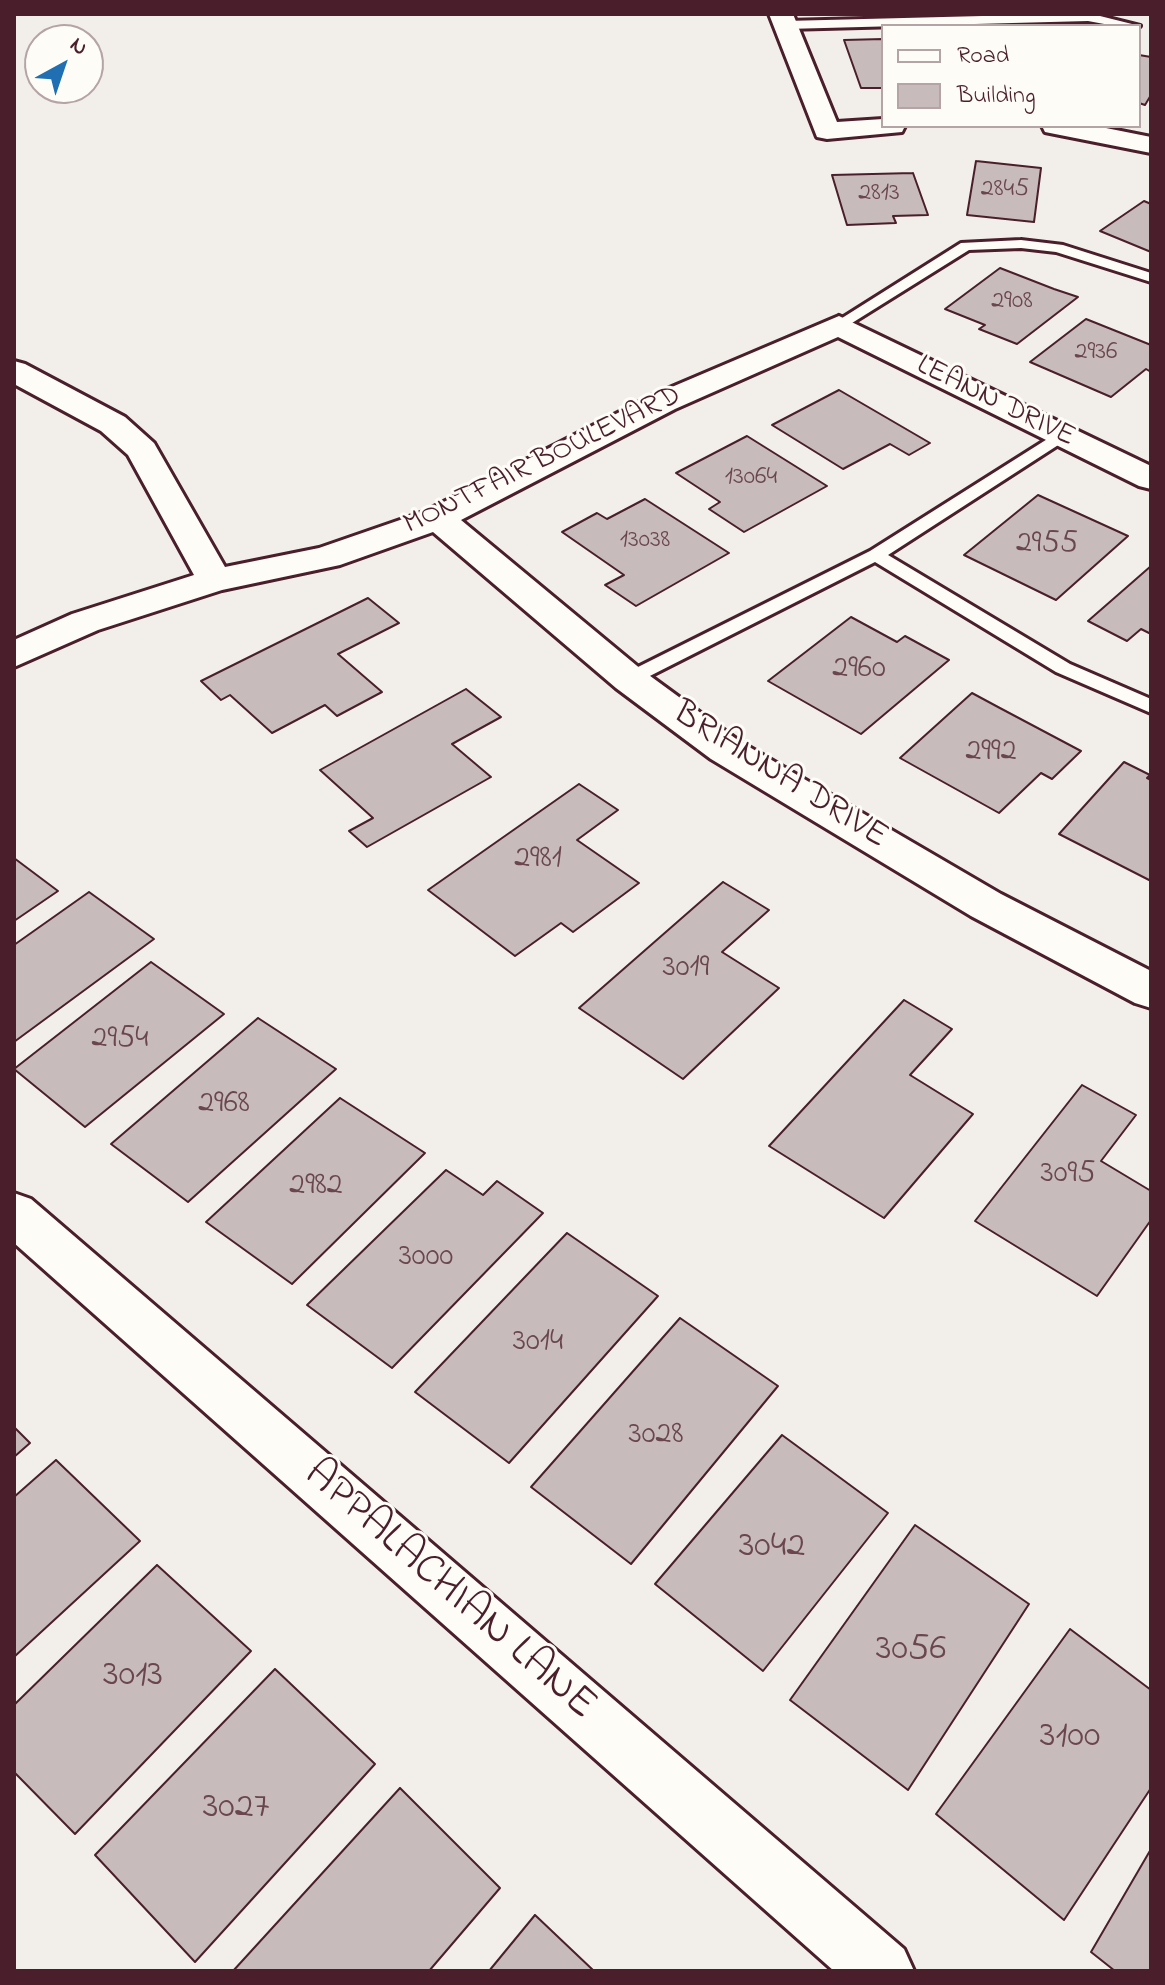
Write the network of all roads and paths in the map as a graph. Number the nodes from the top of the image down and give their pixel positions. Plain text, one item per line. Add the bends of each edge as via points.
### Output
1 (784, 20) edge
2 (1125, 24) edge
3 (881, 127) edge
4 (1065, 128) edge
5 (1151, 145) edge
6 (1151, 278) edge
7 (839, 325) junction
8 (14, 371) edge
9 (1060, 436) junction
10 (1151, 479) edge
11 (438, 518) junction
12 (876, 555) junction
13 (215, 580) junction
14 (14, 655) edge
15 (629, 679) junction
16 (1151, 707) edge
17 (1151, 991) edge
18 (14, 1213) edge
19 (882, 1971) edge

1 - 2 lane via 1088,17
1 - 3 street via 827,131
4 - 5 street
6 - 7 lane via 1058,248 966,246
7 - 9 street, LEANN DRIVE
7 - 11 street, MONTFAIR BOULEVARD via 664,402
8 - 13 street via 113,424 142,450
9 - 10 street, LEANN DRIVE
9 - 12 lane
11 - 13 street, MONTFAIR BOULEVARD via 327,557
11 - 15 street, BRIANNA DRIVE
12 - 15 lane
12 - 16 lane via 1063,668
13 - 14 street, MONTFAIR BOULEVARD via 85,622
15 - 17 street, BRIANNA DRIVE via 725,750 986,905
18 - 19 street, APPALACHIAN LANE

